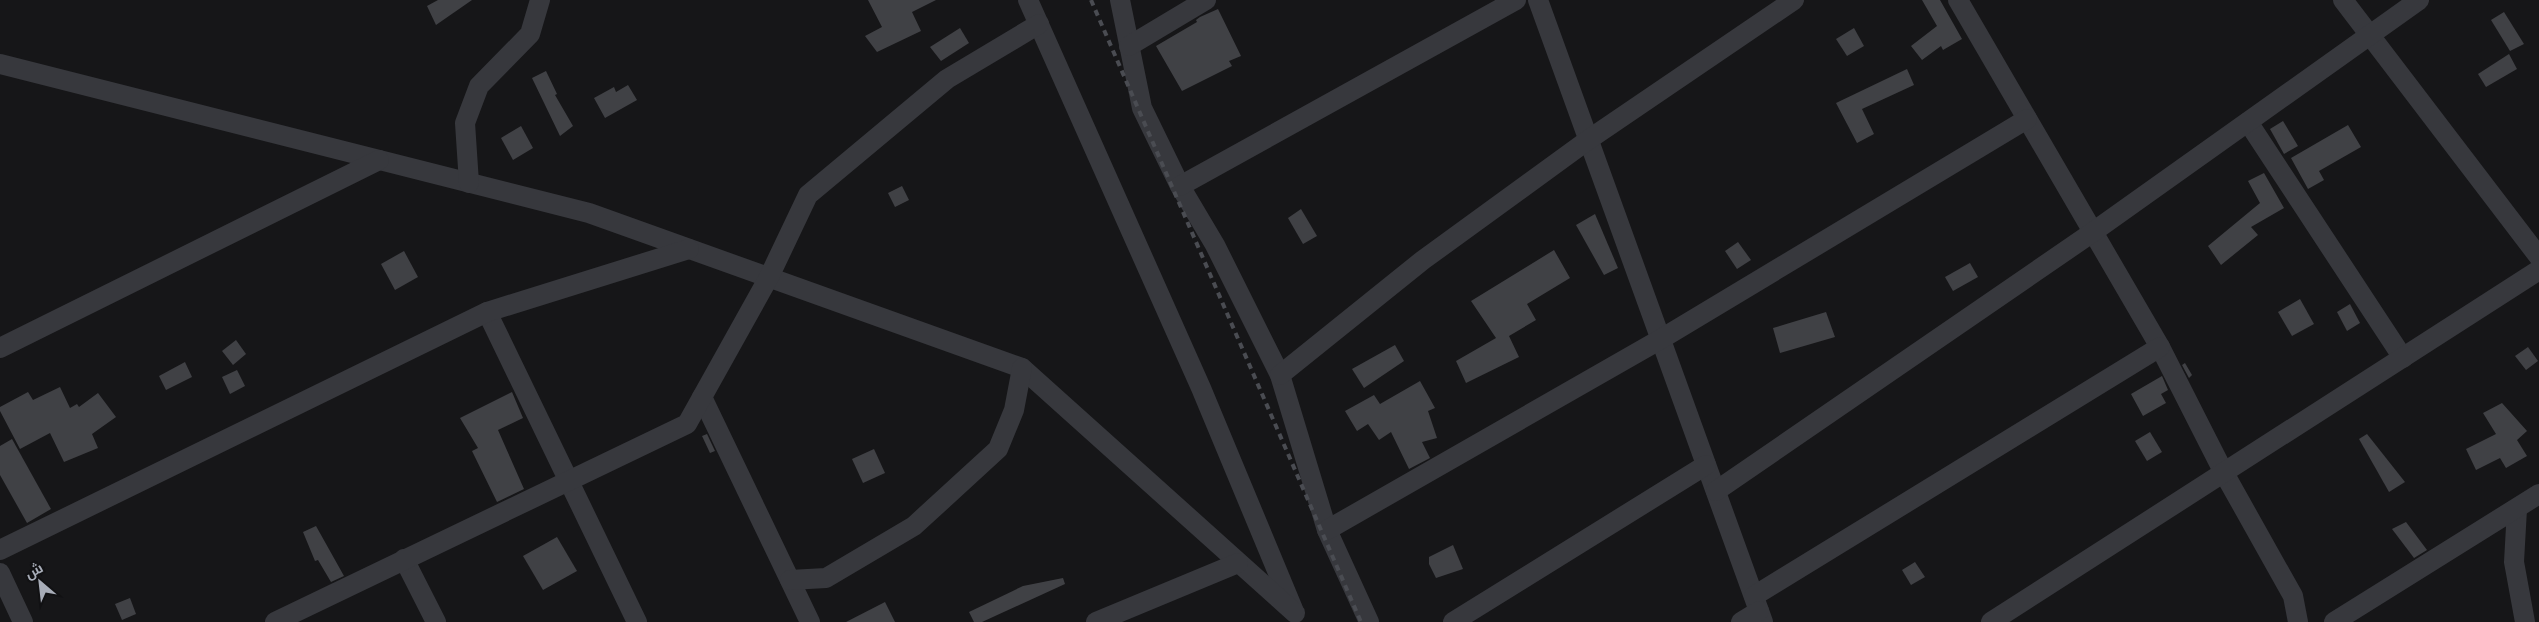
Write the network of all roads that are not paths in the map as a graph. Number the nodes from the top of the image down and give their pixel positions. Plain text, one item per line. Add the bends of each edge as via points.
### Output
1 (540, 0) edge
2 (1028, 0) edge
3 (1120, 0) edge
4 (1206, 0) edge
5 (1516, 0) edge
6 (1538, 0) edge
7 (1794, 0) edge
8 (1958, 0) edge
9 (2343, 0) edge
10 (2419, 0) edge
11 (1039, 24) junction
12 (2370, 36) junction
13 (1130, 46) junction
14 (0, 64) edge
15 (2027, 119) junction
16 (2248, 122) junction
17 (1588, 140) junction
18 (379, 160) junction
19 (469, 183) junction
20 (1180, 186) junction
21 (2093, 232) junction
22 (689, 249) junction
23 (2539, 257) edge
24 (2539, 270) edge
25 (768, 277) junction
26 (487, 312) junction
27 (1661, 339) junction
28 (2160, 347) junction
29 (0, 348) edge
30 (2403, 358) junction
31 (1022, 368) junction
32 (1280, 375) junction
33 (702, 397) junction
34 (1706, 465) junction
35 (2224, 472) junction
36 (568, 479) junction
37 (1716, 491) junction
38 (2539, 494) edge
39 (2517, 509) junction
40 (1327, 530) junction
41 (0, 550) edge
42 (404, 559) junction
43 (1238, 562) junction
44 (0, 573) edge
45 (790, 580) junction
46 (1759, 610) edge
47 (1297, 618) edge
48 (2298, 621) edge
49 (23, 622) edge
50 (275, 622) edge
51 (436, 622) edge
52 (637, 622) edge
53 (810, 622) edge
54 (1096, 622) edge
55 (1370, 622) edge
56 (1453, 622) edge
57 (1740, 622) edge
58 (1991, 622) edge
59 (2334, 622) edge
60 (2525, 622) edge

1 - 19 street via 530,34 479,86 465,124
2 - 11 street
3 - 13 street
4 - 13 street
5 - 20 street
6 - 17 street
7 - 17 street
8 - 15 street
9 - 12 street
10 - 12 street
11 - 25 street via 947,79 808,194
11 - 47 street via 1201,388
12 - 16 street
12 - 23 street
13 - 20 street via 1142,108
14 - 18 street
15 - 21 street
15 - 27 street
16 - 21 street
16 - 30 street
17 - 27 street
17 - 32 street via 1423,260
18 - 19 street
18 - 29 street
19 - 22 street via 589,213
20 - 32 street via 1215,245
21 - 28 street
21 - 37 street
22 - 25 street
22 - 26 street
24 - 30 street
25 - 31 street
25 - 33 street
26 - 36 street
26 - 41 street
27 - 34 street
27 - 40 street
28 - 35 street
28 - 46 street
30 - 35 street
31 - 43 street
31 - 45 street via 1014,410 998,449 914,526 826,578
32 - 40 street
33 - 36 street via 687,424
33 - 45 street
34 - 37 street
34 - 56 street
35 - 48 street via 2293,596
35 - 58 street
36 - 42 street
36 - 52 street
37 - 46 street
38 - 39 street
39 - 59 street
39 - 60 street via 2514,562
40 - 55 street
42 - 50 street
42 - 51 street
43 - 47 street
43 - 54 street
44 - 49 street
45 - 53 street
46 - 57 street

